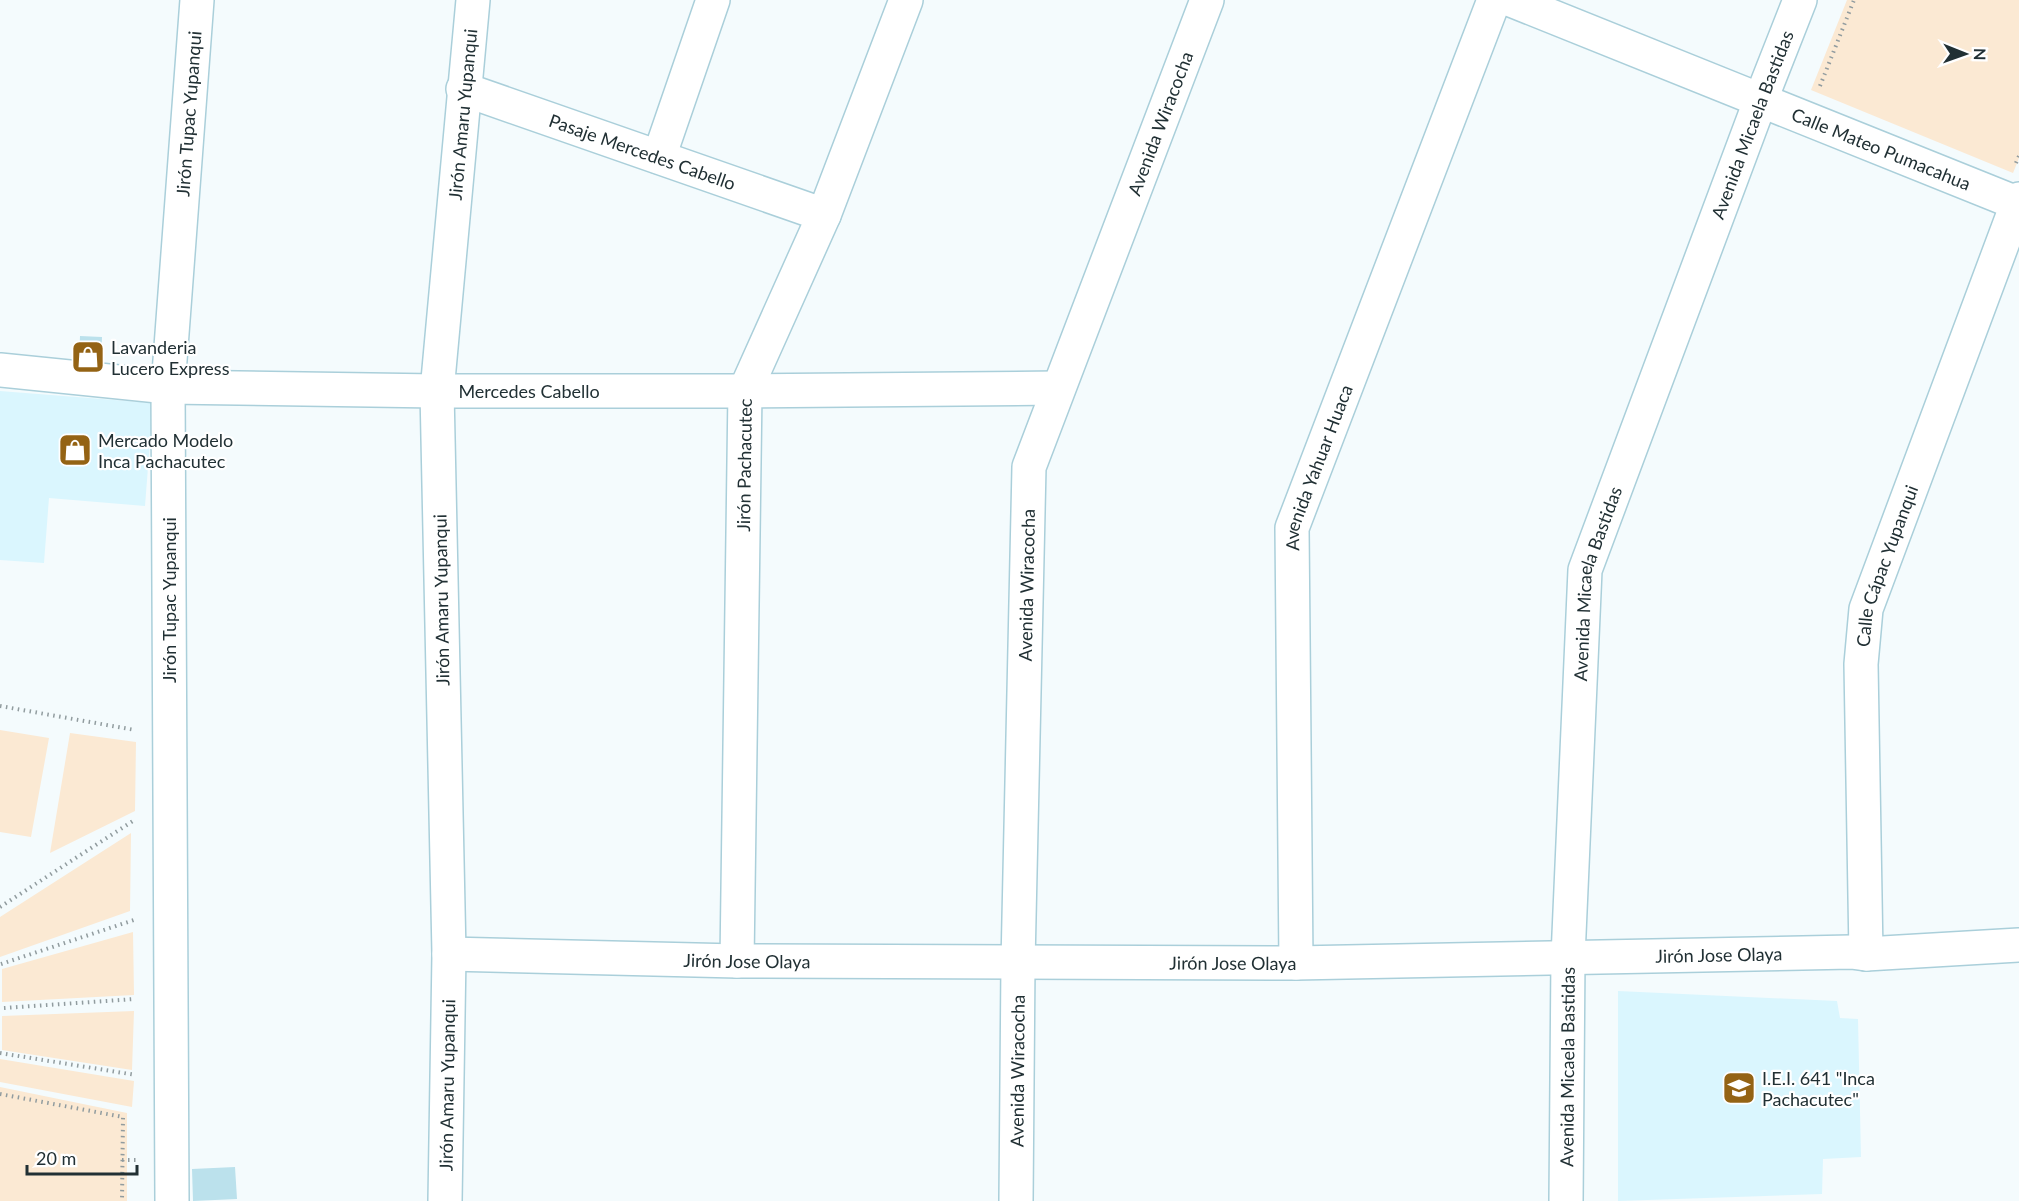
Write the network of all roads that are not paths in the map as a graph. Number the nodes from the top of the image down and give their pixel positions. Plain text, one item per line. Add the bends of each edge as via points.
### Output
1 (197, 0) edge
2 (473, 0) edge
3 (713, 0) edge
4 (906, 0) edge
5 (1207, 0) edge
6 (1494, 0) edge
7 (1510, 0) edge
8 (1800, 0) edge
9 (463, 89) junction
10 (1761, 99) junction
11 (659, 157) junction
12 (2017, 195) edge
13 (824, 215) junction
14 (0, 370) edge
15 (168, 387) junction
16 (1058, 388) junction
17 (437, 391) junction
18 (745, 391) junction
19 (2019, 945) edge
20 (449, 954) junction
21 (1866, 954) junction
22 (1568, 957) junction
23 (736, 961) junction
24 (1018, 963) junction
25 (1296, 963) junction
26 (172, 1201) edge
27 (445, 1201) edge
28 (1016, 1201) edge
29 (1566, 1201) edge

1 - 15 street, Jirón Tupac Yupanqui
2 - 9 street, Jirón Amaru Yupanqui
3 - 11 street
4 - 13 street, Jirón Pachacutec
5 - 16 street, Avenida Wiracocha
6 - 25 street, Avenida Yahuar Huaca via 1292,528
7 - 10 street, Calle Mateo Pumacahua
8 - 10 street, Avenida Micaela Bastidas
9 - 11 street, Pasaje Mercedes Cabello
9 - 17 street, Jirón Amaru Yupanqui
10 - 12 street, Calle Mateo Pumacahua
10 - 22 street, Avenida Micaela Bastidas via 1586,570
11 - 13 street, Pasaje Mercedes Cabello
12 - 21 street, Calle Cápac Yupanqui via 1866,609 1862,664
13 - 18 street, Jirón Pachacutec
14 - 15 street, Mercedes Cabello
15 - 17 street, Mercedes Cabello
15 - 26 street, Jirón Tupac Yupanqui
16 - 18 street, Mercedes Cabello
16 - 24 street, Avenida Wiracocha via 1029,467
17 - 18 street, Mercedes Cabello
17 - 20 street, Jirón Amaru Yupanqui
18 - 23 street, Jirón Pachacutec
19 - 21 street, Jirón Jose Olaya
20 - 23 street, Jirón Jose Olaya
20 - 27 street, Jirón Amaru Yupanqui
21 - 22 street, Jirón Jose Olaya
22 - 25 street, Jirón Jose Olaya
22 - 29 street, Avenida Micaela Bastidas
23 - 24 street, Jirón Jose Olaya
24 - 25 street, Jirón Jose Olaya
24 - 28 street, Avenida Wiracocha

